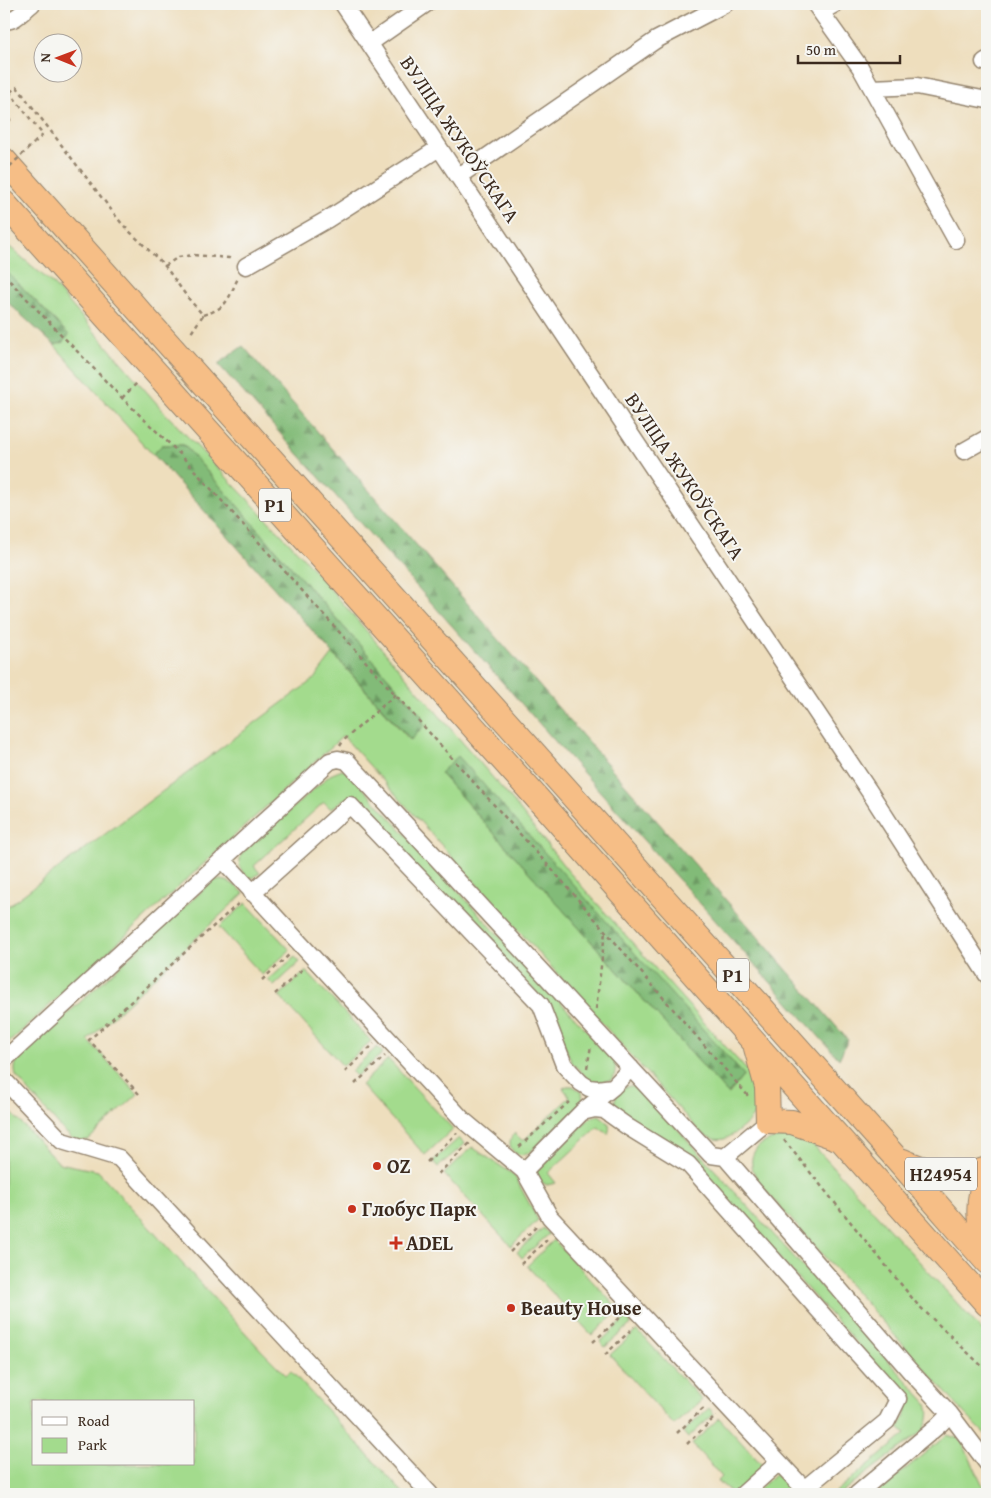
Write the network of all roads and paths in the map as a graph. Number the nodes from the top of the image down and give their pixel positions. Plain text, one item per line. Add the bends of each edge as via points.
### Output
1 (32, 4) edge
2 (344, 4) edge
3 (426, 4) edge
4 (725, 4) edge
5 (835, 4) edge
6 (818, 8) edge
7 (4, 20) edge
8 (370, 43) junction
9 (4, 85) edge
10 (872, 88) junction
11 (10, 92) junction
12 (987, 100) edge
13 (4, 114) edge
14 (4, 125) edge
15 (439, 148) junction
16 (4, 160) edge
17 (4, 172) edge
18 (460, 176) junction
19 (4, 203) edge
20 (956, 240) dead end
21 (165, 266) junction
22 (246, 266) junction
23 (4, 275) edge
24 (203, 315) junction
25 (190, 333) dead end
26 (138, 382) dead end
27 (122, 398) junction
28 (987, 438) edge
29 (964, 451) dead end
30 (396, 694) junction
31 (330, 762) junction
32 (223, 860) junction
33 (248, 895) junction
34 (605, 931) junction
35 (293, 951) dead end
36 (307, 966) dead end
37 (987, 975) edge
38 (262, 980) dead end
39 (274, 994) dead end
40 (594, 1027) junction
41 (377, 1041) dead end
42 (754, 1042) junction
43 (388, 1053) dead end
44 (4, 1060) edge
45 (631, 1068) junction
46 (345, 1072) dead end
47 (4, 1080) edge
48 (581, 1083) junction
49 (355, 1084) dead end
50 (613, 1086) junction
51 (139, 1094) dead end
52 (751, 1100) dead end
53 (582, 1112) junction
54 (612, 1116) junction
55 (775, 1129) junction
56 (460, 1130) dead end
57 (466, 1136) dead end
58 (840, 1139) junction
59 (516, 1150) dead end
60 (725, 1157) junction
61 (896, 1158) junction
62 (427, 1162) dead end
63 (987, 1170) edge
64 (524, 1171) junction
65 (438, 1174) dead end
66 (987, 1174) edge
67 (542, 1221) dead end
68 (554, 1234) dead end
69 (510, 1252) dead end
70 (987, 1261) edge
71 (521, 1264) dead end
72 (987, 1304) edge
73 (626, 1312) dead end
74 (637, 1324) dead end
75 (593, 1342) dead end
76 (605, 1355) dead end
77 (987, 1371) edge
78 (709, 1403) dead end
79 (719, 1414) dead end
80 (950, 1414) junction
81 (676, 1433) dead end
82 (687, 1444) dead end
83 (779, 1462) junction
84 (987, 1463) edge
85 (806, 1492) edge
86 (430, 1494) edge
87 (743, 1494) edge
88 (857, 1494) edge

1 - 7 street via 13,20
2 - 8 street, ВУЛІЦА ЖУКОЎСКАГА
3 - 8 street
4 - 18 street via 656,40
5 - 6 street
6 - 10 street
8 - 15 street, ВУЛІЦА ЖУКОЎСКАГА
9 - 11 path
10 - 12 street via 917,86
10 - 20 street
11 - 17 path, bridge via 43,135
11 - 21 path via 17,87 122,224
13 - 14 path via 10,120
15 - 18 street, ВУЛІЦА ЖУКОЎСКАГА
15 - 22 street via 328,219
16 - 61 highway, Р1
18 - 37 street, ВУЛІЦА ЖУКОЎСКАГА via 869,791
19 - 42 highway, Р1
21 - 22 path via 178,258 193,255 229,258
21 - 24 path
22 - 24 path via 226,303
23 - 27 path
24 - 25 path
26 - 27 path
27 - 30 path via 179,453
28 - 29 street
30 - 31 path via 343,741
30 - 34 path
31 - 32 street
31 - 40 street via 338,759 347,761
32 - 33 street
32 - 44 street
33 - 48 street via 350,806 541,1005 564,1065
33 - 51 path via 89,1040
33 - 64 street via 463,1120
34 - 40 path
34 - 52 path
35 - 38 path
36 - 39 path
40 - 45 street
40 - 48 path via 587,1069
41 - 46 path
42 - 55 highway
42 - 58 highway, Р1
43 - 49 path
45 - 50 street
45 - 60 street via 711,1155
47 - 86 street via 62,1142 119,1158
48 - 50 street via 597,1089
48 - 59 path via 580,1092
50 - 53 street
50 - 54 street via 609,1101
53 - 54 street via 604,1110
53 - 64 street
54 - 85 street via 688,1164 898,1399 887,1421
55 - 58 highway via 792,1122
55 - 60 street
55 - 77 path via 917,1304
56 - 62 path
57 - 65 path via 471,1142
58 - 72 highway, Р1
60 - 80 street
61 - 63 highway, Н24954 via 950,1175
61 - 70 highway, Р1
64 - 83 street via 556,1224
66 - 70 highway, Н24954 via 978,1210
67 - 69 path
68 - 71 path
73 - 75 path
74 - 76 path
78 - 81 path
79 - 82 path
80 - 84 street
80 - 88 street
83 - 85 street
83 - 87 street

